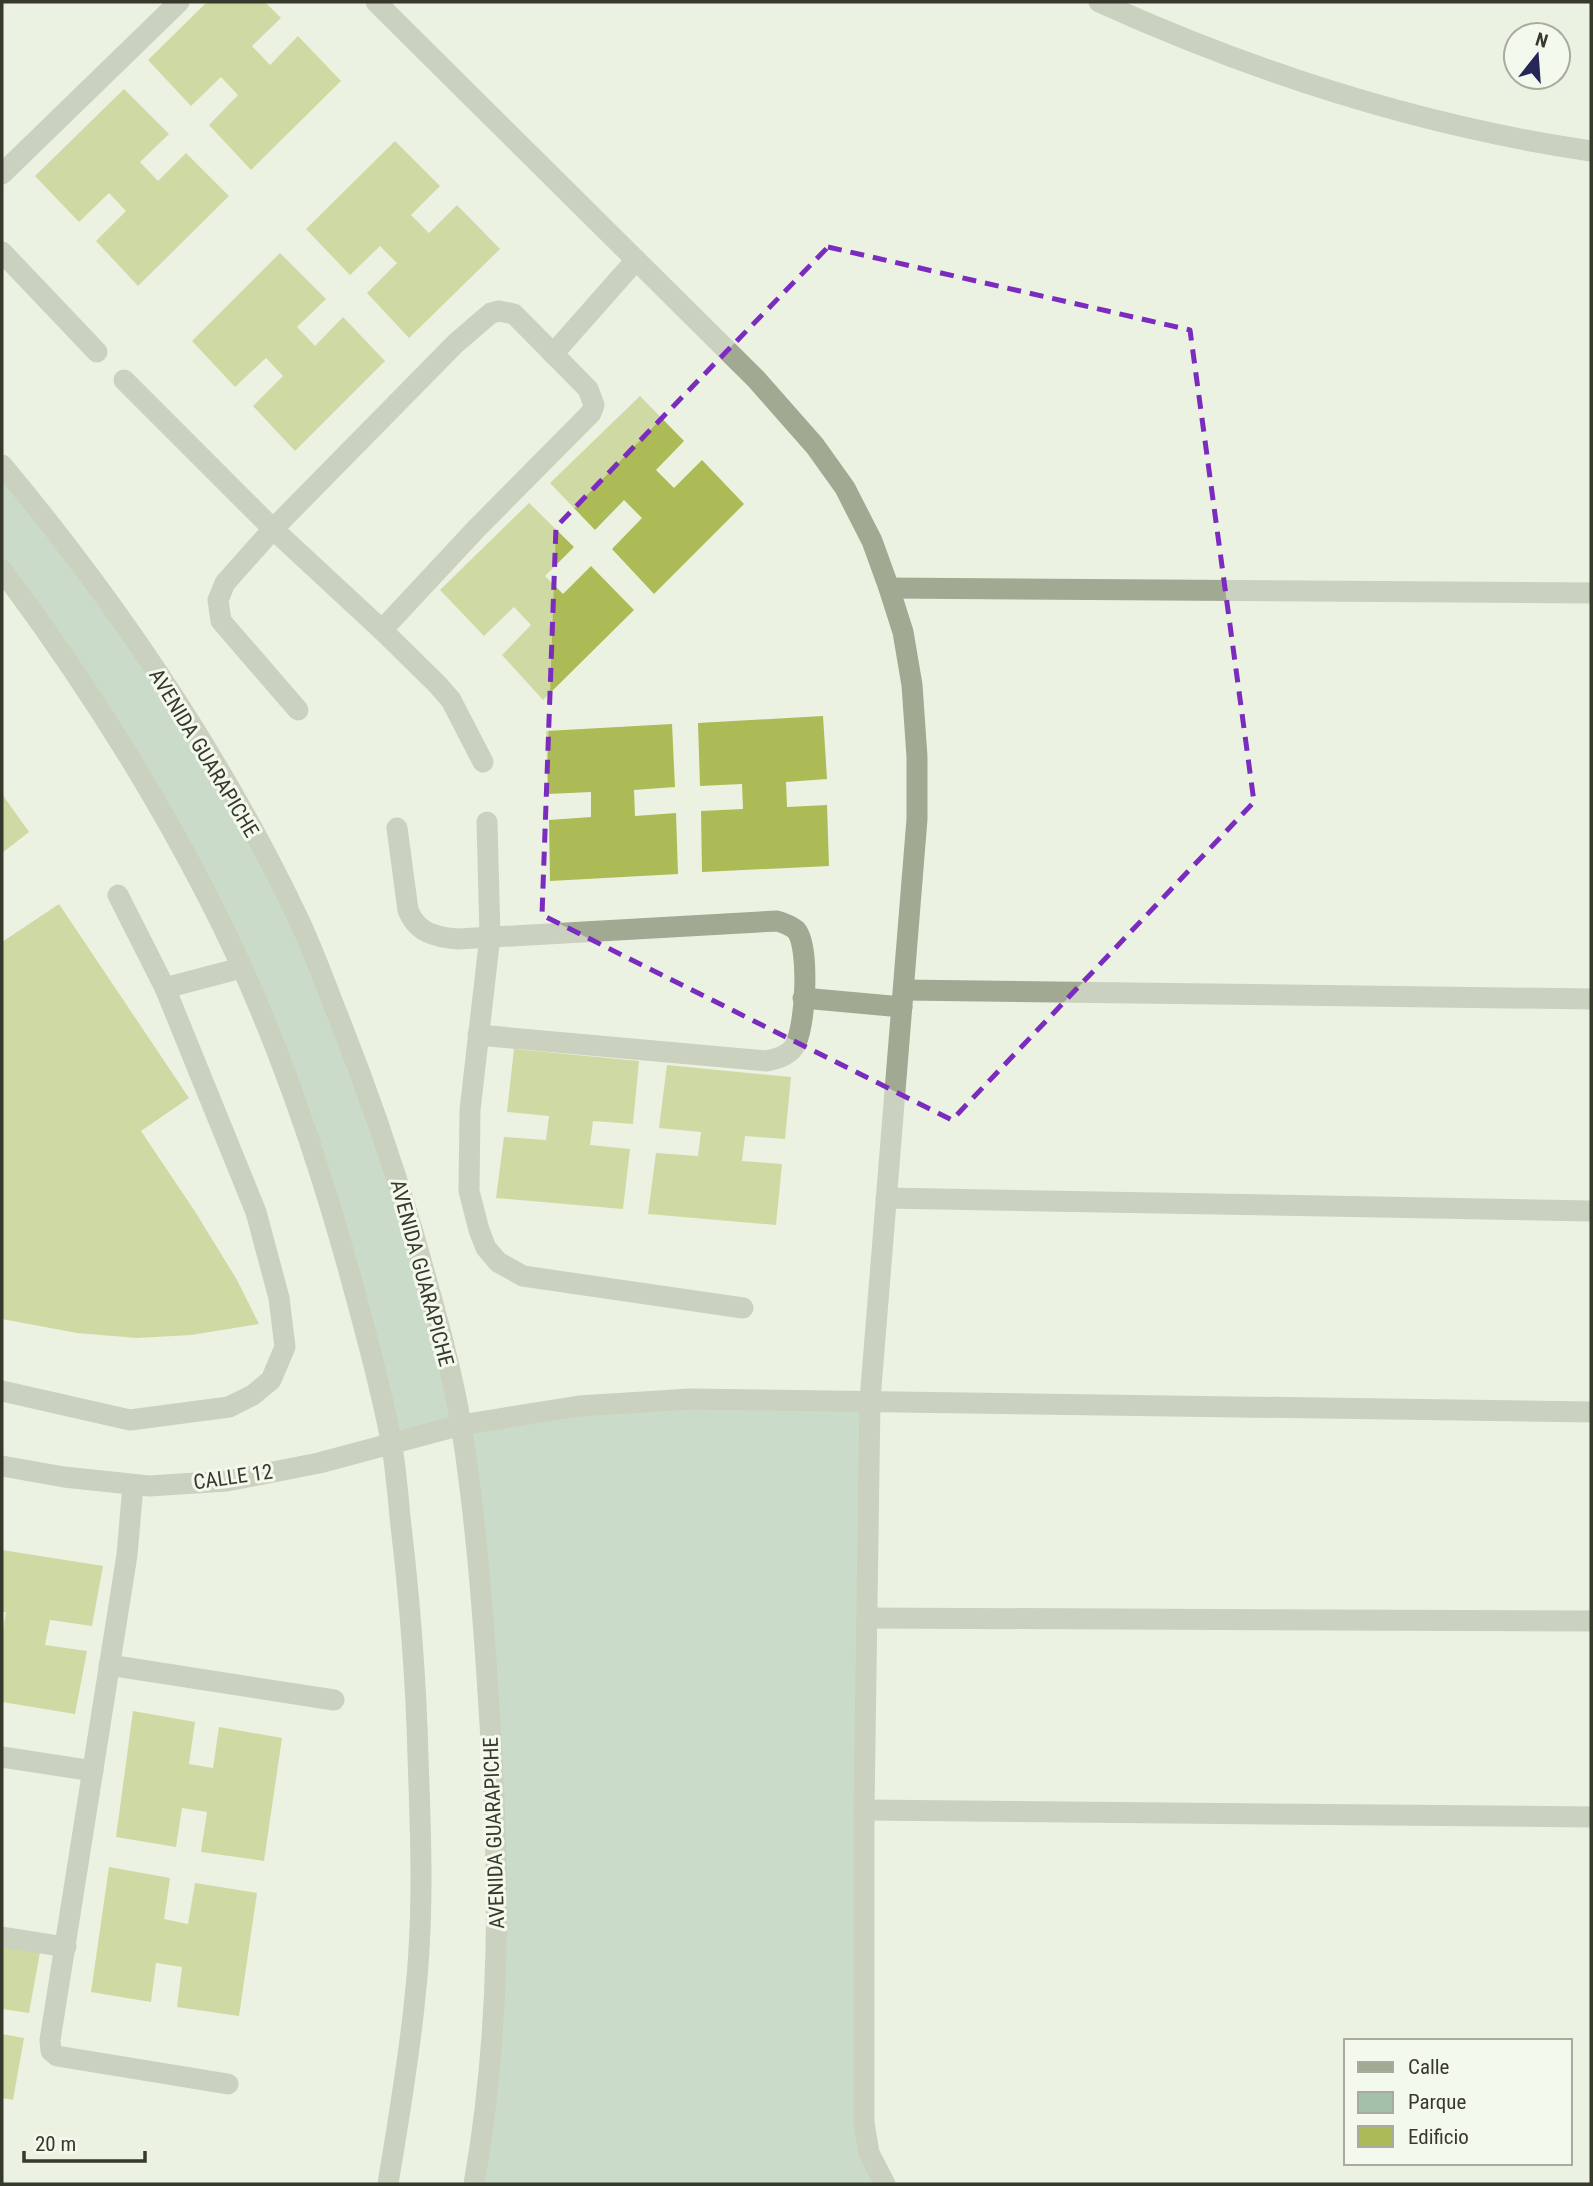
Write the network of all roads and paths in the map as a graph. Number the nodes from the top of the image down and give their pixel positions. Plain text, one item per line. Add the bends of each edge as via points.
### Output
1 (179, 2) edge
2 (376, 2) edge
3 (1098, 2) edge
4 (1591, 151) edge
5 (2, 174) edge
6 (2, 252) edge
7 (636, 260) junction
8 (97, 352) dead end
9 (553, 354) junction
10 (124, 380) dead end
11 (2, 465) edge
12 (273, 529) junction
13 (2, 570) edge
14 (889, 588) junction
15 (1591, 593) edge
16 (382, 630) junction
17 (298, 710) dead end
18 (483, 762) dead end
19 (487, 822) dead end
20 (397, 828) dead end
21 (118, 895) dead end
22 (490, 936) junction
23 (241, 968) junction
24 (165, 988) junction
25 (803, 998) junction
26 (903, 999) junction
27 (1591, 999) edge
28 (478, 1035) junction
29 (886, 1198) junction
30 (1591, 1211) edge
31 (743, 1308) dead end
32 (2, 1391) edge
33 (870, 1400) junction
34 (1591, 1412) edge
35 (461, 1425) junction
36 (391, 1443) junction
37 (2, 1466) edge
38 (134, 1485) junction
39 (867, 1618) junction
40 (1591, 1621) edge
41 (110, 1665) junction
42 (334, 1700) dead end
43 (2, 1757) edge
44 (93, 1771) junction
45 (864, 1810) junction
46 (1591, 1816) edge
47 (2, 1937) edge
48 (66, 1947) junction
49 (228, 2084) dead end
50 (388, 2184) edge
51 (474, 2184) edge
52 (885, 2184) edge

1 - 5 street
2 - 7 street
3 - 4 street via 1263,70 1371,103
6 - 8 street
7 - 9 street
7 - 14 street via 757,379 815,446 845,488
9 - 12 street via 514,314 499,311 483,317
9 - 16 street via 588,389 594,405 591,413
10 - 12 street
11 - 35 street, AVENIDA GUARAPICHE via 62,540 182,708 299,922 363,1077 396,1174
12 - 16 street
12 - 17 street via 225,583 218,600 221,621
13 - 23 street via 115,734 210,901
14 - 15 street
14 - 26 street via 904,632 916,758
16 - 18 street via 451,700
19 - 22 street
20 - 22 street via 412,920 438,937
21 - 24 street
22 - 25 street via 776,921 796,931 802,942
22 - 28 street
23 - 24 street
23 - 36 street via 301,1113 332,1210
24 - 32 street via 256,1212 279,1298 285,1347 271,1380 229,1407 130,1420
25 - 26 street
25 - 28 street via 795,1046 766,1061
26 - 27 street
26 - 29 street
28 - 31 street via 470,1110 469,1191 486,1248 498,1262 523,1276
29 - 30 street
29 - 33 street
33 - 34 street, CALLE 12
33 - 35 street, CALLE 12 via 690,1399 579,1406
33 - 39 street
35 - 36 street, CALLE 12
35 - 51 street, AVENIDA GUARAPICHE via 478,1551 497,1835 490,2061
36 - 38 street, CALLE 12 via 227,1481
36 - 50 street via 410,1606 421,1867 416,1994
37 - 38 street, CALLE 12
38 - 41 street
39 - 40 street
39 - 45 street
41 - 42 street
41 - 44 street
43 - 44 street
44 - 48 street
45 - 46 street
45 - 52 street via 864,2123 869,2153
47 - 48 street
48 - 49 street via 51,2051 57,2056

